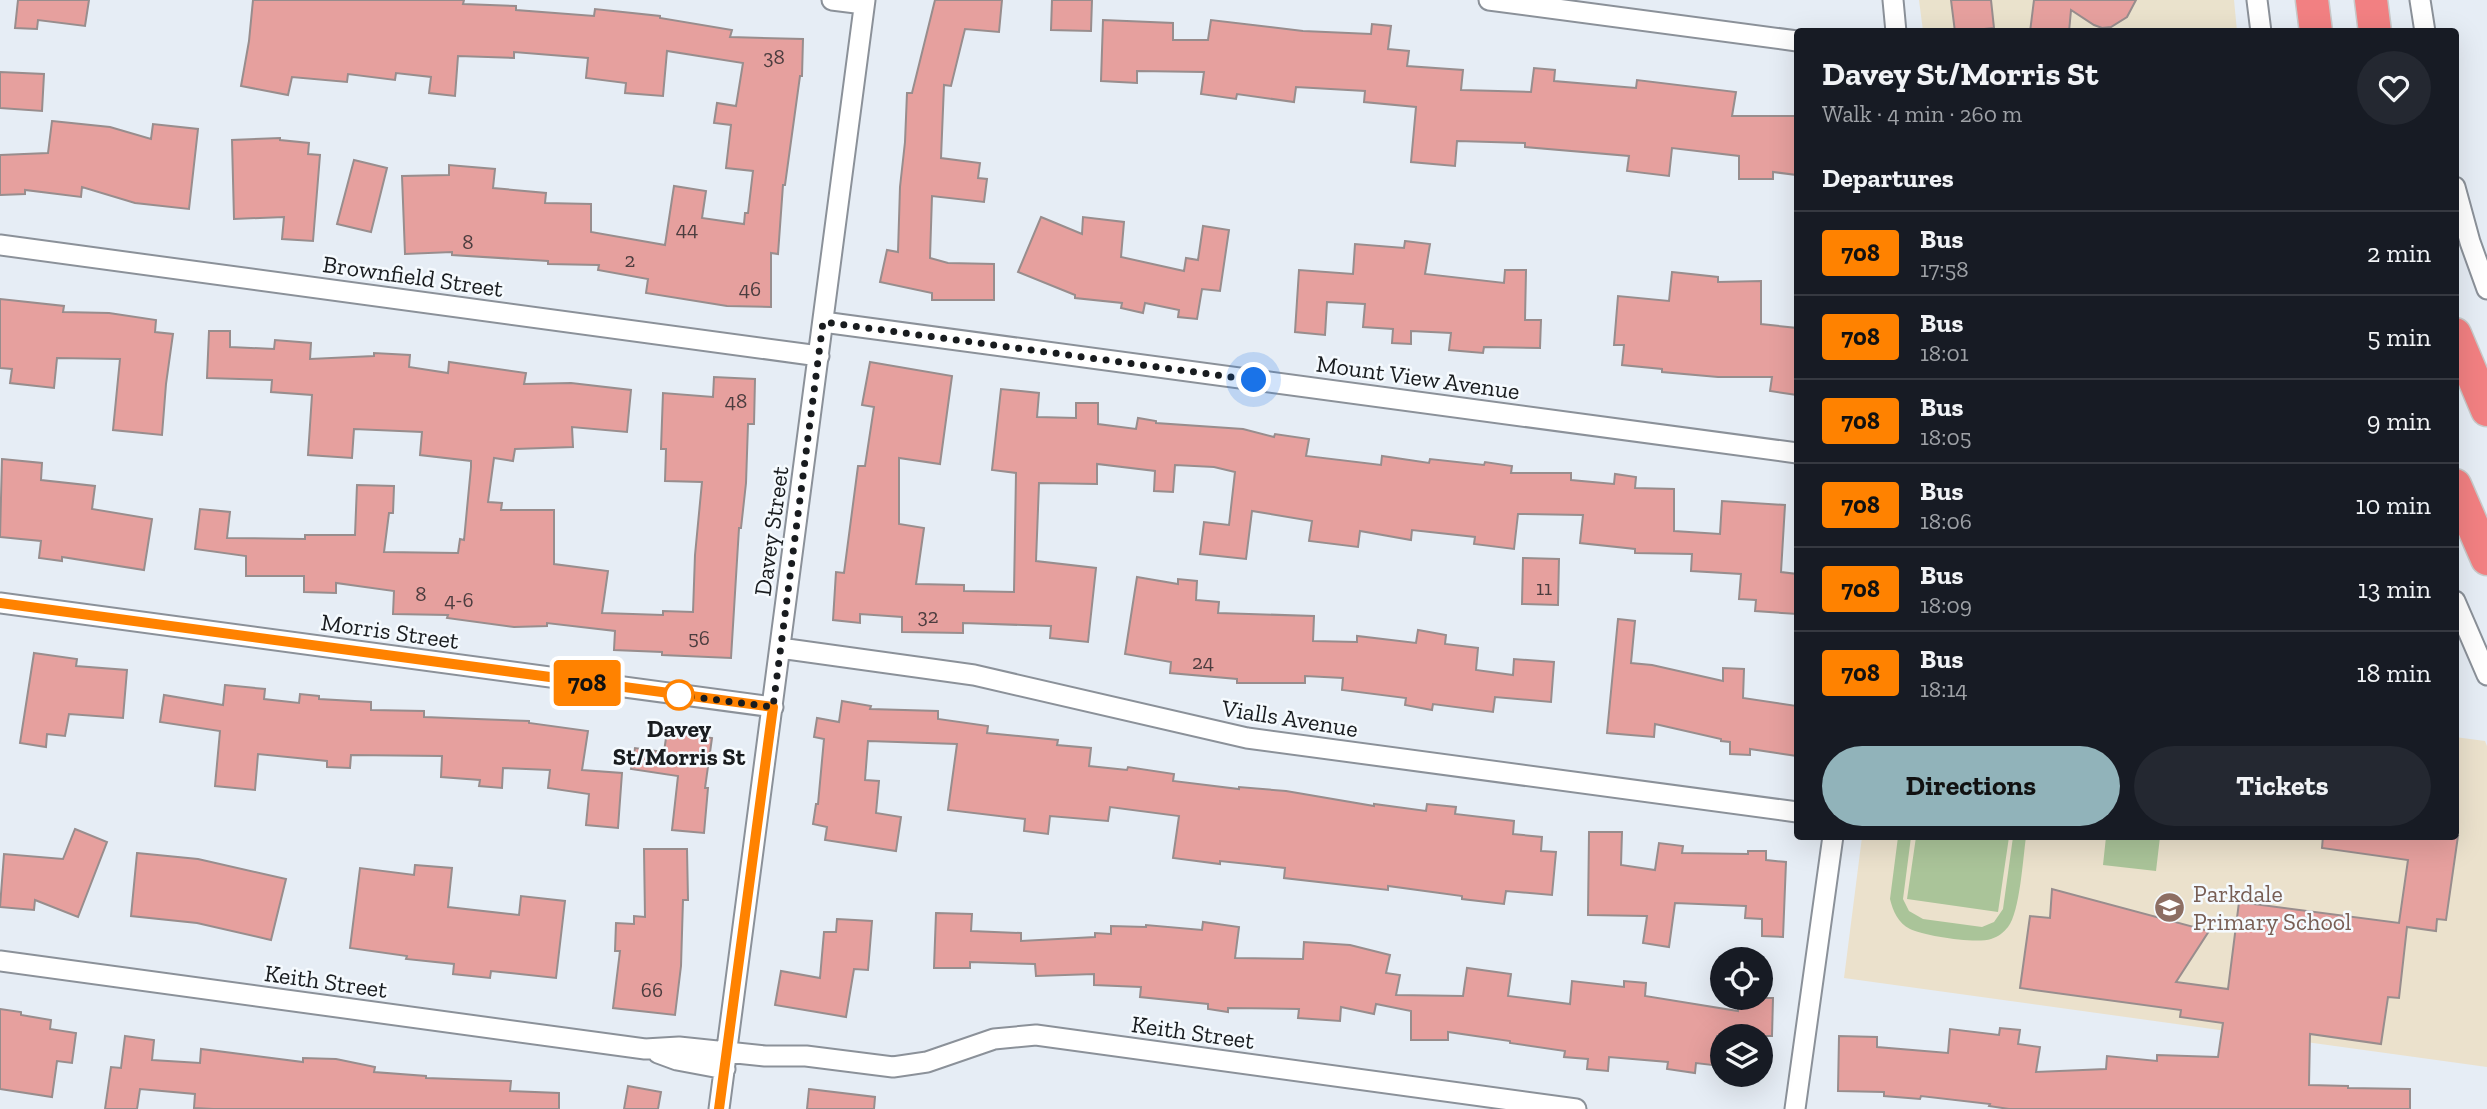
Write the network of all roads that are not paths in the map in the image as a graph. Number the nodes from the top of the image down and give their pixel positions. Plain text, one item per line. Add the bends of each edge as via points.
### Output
1 (832, 0) edge
2 (1489, 0) edge
3 (1893, 0) edge
4 (2257, 0) edge
5 (2312, 0) edge
6 (2371, 0) edge
7 (2420, 0) edge
8 (865, 2) edge
9 (1896, 28) edge
10 (2260, 28) edge
11 (2316, 28) edge
12 (2374, 28) edge
13 (2424, 28) edge
14 (1794, 41) edge
15 (2459, 202) edge
16 (0, 245) edge
17 (2487, 289) edge
18 (823, 322) junction
19 (2459, 344) edge
20 (819, 356) junction
21 (2487, 410) edge
22 (1794, 453) edge
23 (2459, 494) edge
24 (2487, 559) edge
25 (0, 603) edge
26 (2459, 610) edge
27 (780, 648) junction
28 (2487, 675) edge
29 (773, 707) junction
30 (1794, 812) edge
31 (1832, 840) edge
32 (0, 961) edge
33 (727, 1053) junction
34 (719, 1109) edge
35 (1576, 1109) edge
36 (1795, 1109) edge

1 - 8 street
2 - 14 street
3 - 9 street
4 - 10 street
5 - 11 highway
6 - 12 highway
7 - 13 street
8 - 18 street, Davey Street
15 - 17 street
16 - 20 street, Brownfield Street
18 - 20 street, Davey Street
18 - 22 street, Mount View Avenue
19 - 21 highway
20 - 27 street, Davey Street
23 - 24 highway
25 - 29 street, Morris Street
26 - 28 street
27 - 29 street, Davey Street
27 - 30 street, Vialls Avenue via 974,675 1247,738
29 - 33 street, Davey Street
31 - 36 street
32 - 33 street, Keith Street via 645,1048 677,1060
33 - 34 street, Davey Street
33 - 35 street, Keith Street via 767,1045 806,1056 908,1066 994,1039 1036,1035

